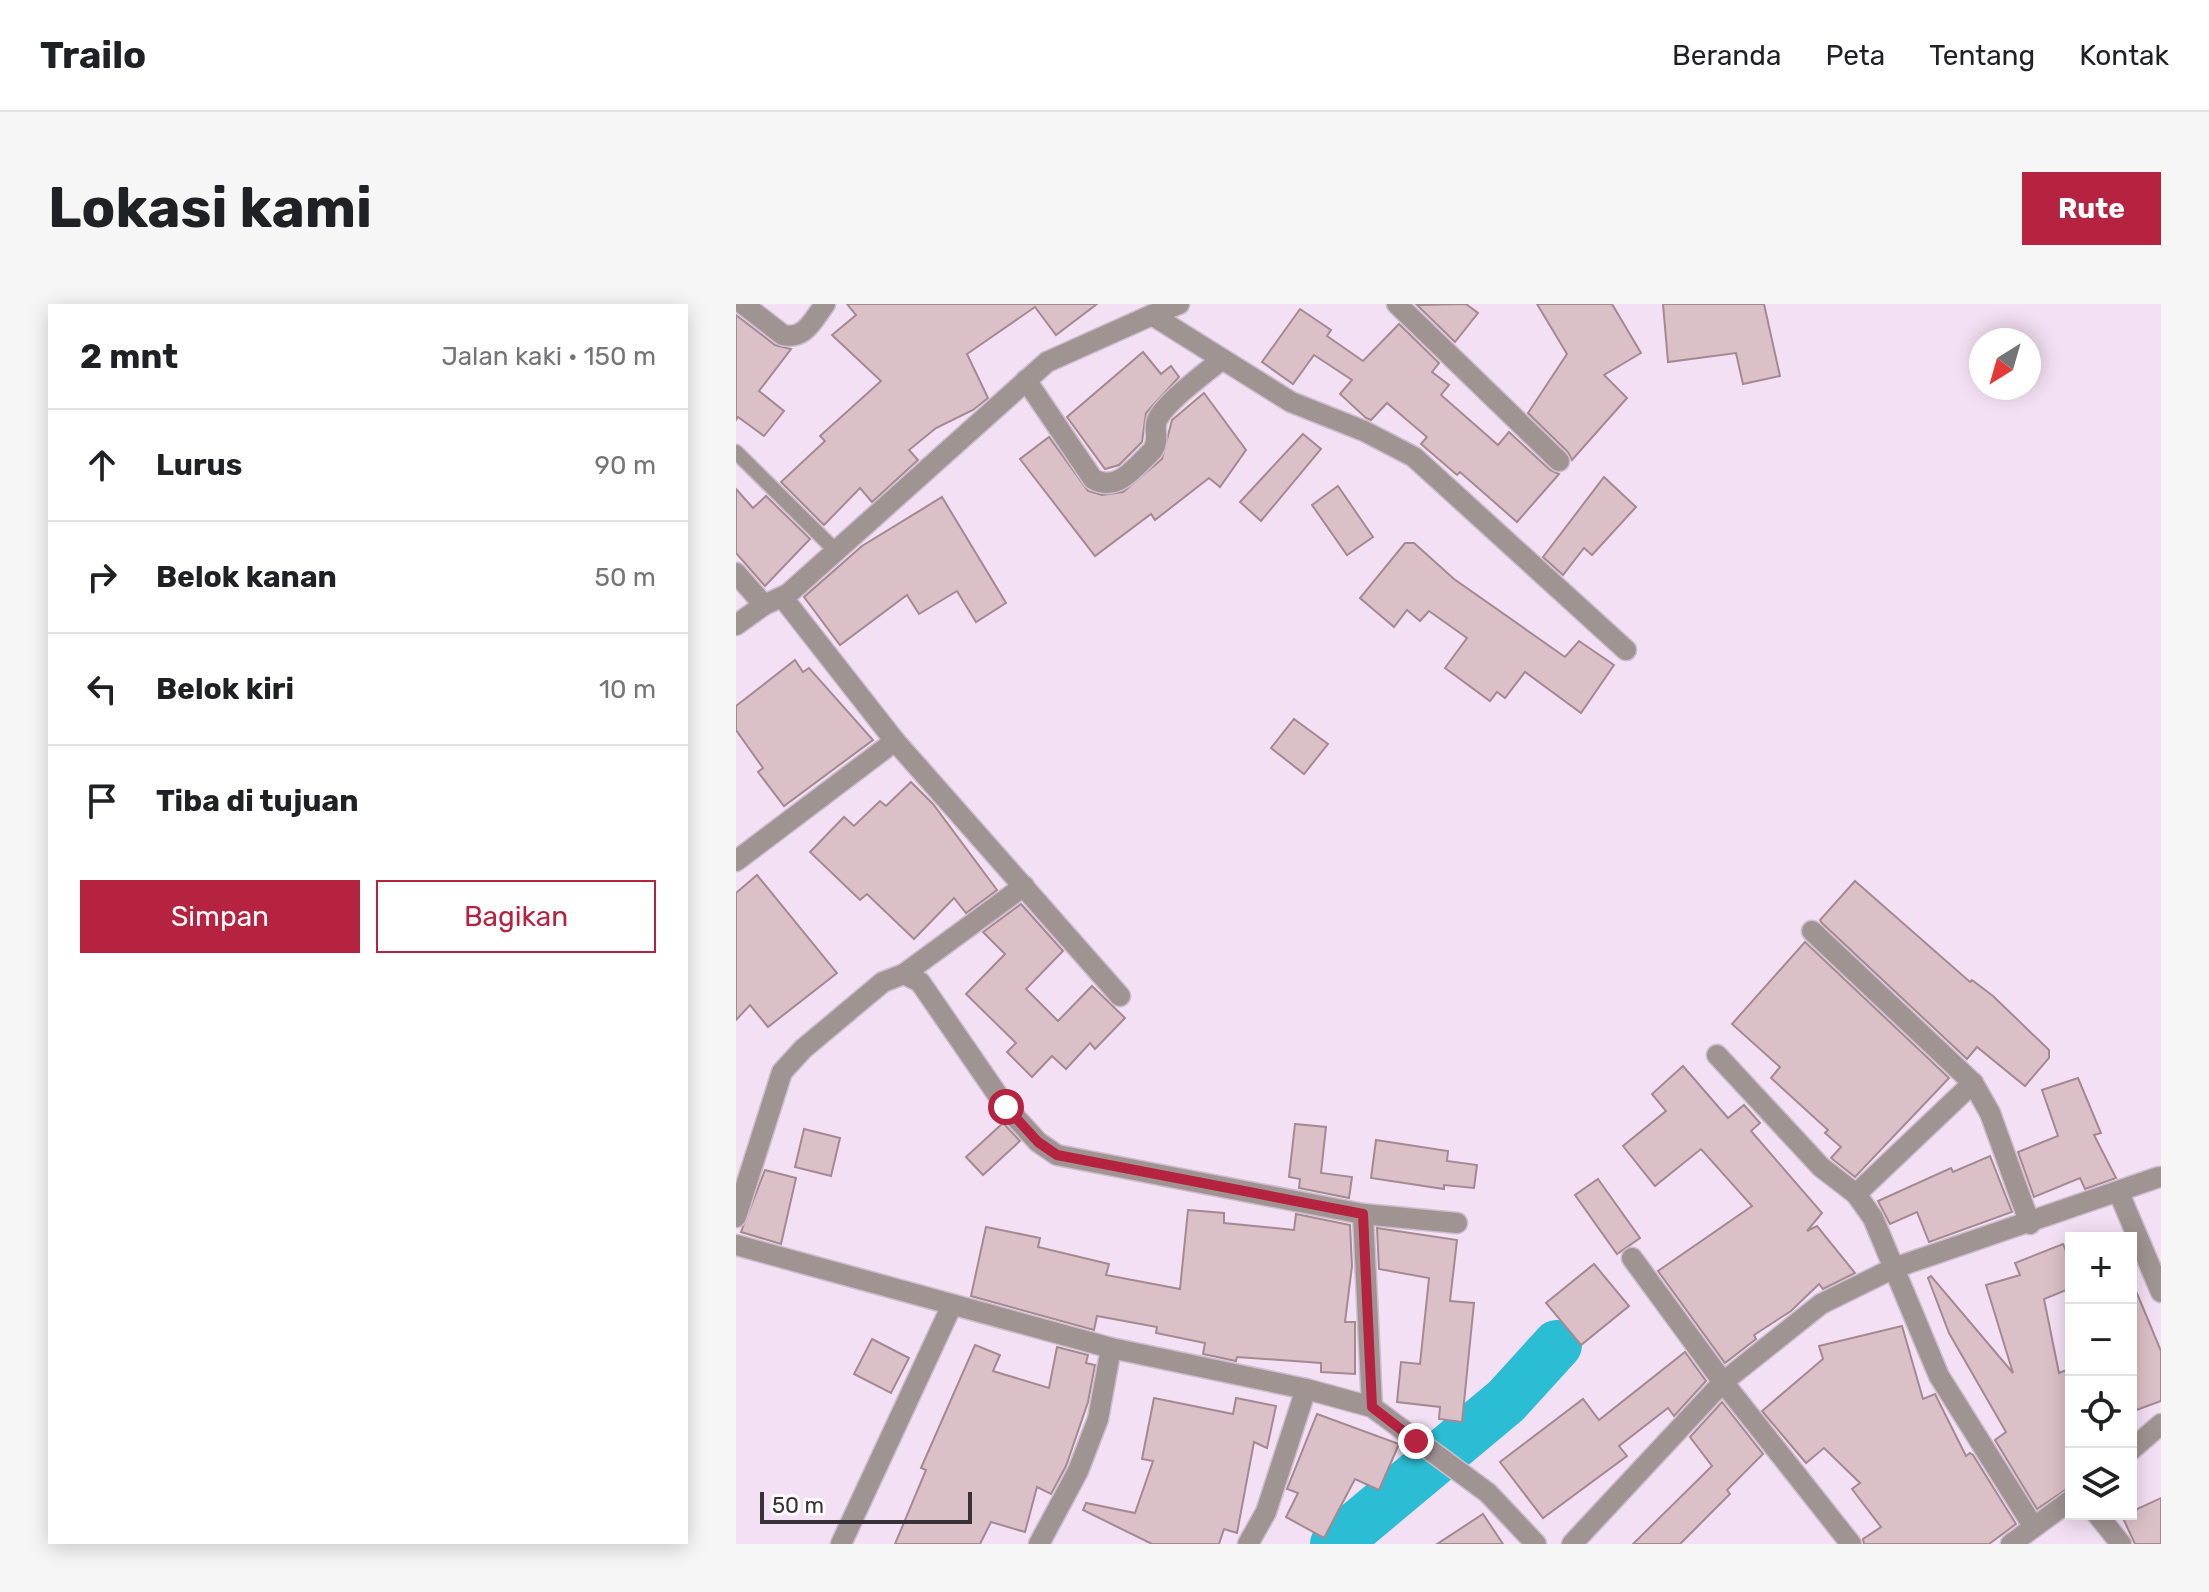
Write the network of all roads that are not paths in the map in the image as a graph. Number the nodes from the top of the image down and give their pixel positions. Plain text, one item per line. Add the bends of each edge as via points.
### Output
1 (743, 304) edge
2 (825, 304) edge
3 (1179, 304) edge
4 (1397, 304) edge
5 (1152, 315) junction
6 (1222, 359) junction
7 (1026, 380) junction
8 (736, 452) edge
9 (1559, 461) dead end
10 (835, 550) junction
11 (736, 573) edge
12 (773, 601) junction
13 (736, 625) edge
14 (1626, 650) dead end
15 (895, 741) junction
16 (736, 861) edge
17 (1024, 886) junction
18 (1812, 931) dead end
19 (904, 974) junction
20 (1120, 996) dead end
21 (1717, 1055) dead end
22 (1973, 1083) junction
23 (2159, 1177) dead end
24 (2119, 1193) junction
25 (1856, 1194) junction
26 (1363, 1214) junction
27 (736, 1217) edge
28 (1457, 1223) dead end
29 (2030, 1224) junction
30 (736, 1245) edge
31 (1632, 1258) dead end
32 (1894, 1268) junction
33 (2161, 1292) edge
34 (952, 1305) junction
35 (1111, 1348) junction
36 (1723, 1382) junction
37 (1306, 1389) junction
38 (1372, 1407) junction
39 (2161, 1424) edge
40 (2133, 1448) edge
41 (2065, 1504) edge
42 (2102, 1520) edge
43 (2033, 1526) junction
44 (841, 1544) edge
45 (1039, 1544) edge
46 (1248, 1544) edge
47 (1536, 1544) edge
48 (1572, 1544) edge
49 (1851, 1544) edge
50 (2011, 1544) edge
51 (2121, 1544) edge

1 - 2 street via 791,337 804,332
3 - 5 street
4 - 9 street
5 - 6 street
5 - 7 street via 1047,362
6 - 7 street via 1162,412 1155,424 1153,450 1110,484 1093,479
6 - 14 street via 1291,402 1414,457
7 - 10 street
8 - 10 lane
10 - 12 street
11 - 12 street
12 - 13 street
12 - 15 street
15 - 16 street
15 - 17 street
17 - 19 street
17 - 20 street
18 - 22 street
19 - 26 street via 920,982 1006,1107 1057,1155
19 - 27 street via 883,982 782,1072
21 - 25 street via 1821,1167
22 - 25 street
22 - 29 street via 1990,1113
23 - 24 street
24 - 29 street
24 - 33 street
25 - 32 street via 1873,1218
26 - 28 street
26 - 38 street
29 - 32 street
30 - 34 street
31 - 36 street
32 - 36 street via 1821,1304
32 - 43 street via 1939,1376
34 - 35 street
34 - 44 street
35 - 37 street
35 - 45 street via 1098,1419 1078,1471
36 - 48 street
36 - 49 street
37 - 38 street
37 - 46 street via 1266,1512
38 - 47 street via 1488,1493
39 - 40 street
41 - 43 street
42 - 51 street
43 - 50 street

